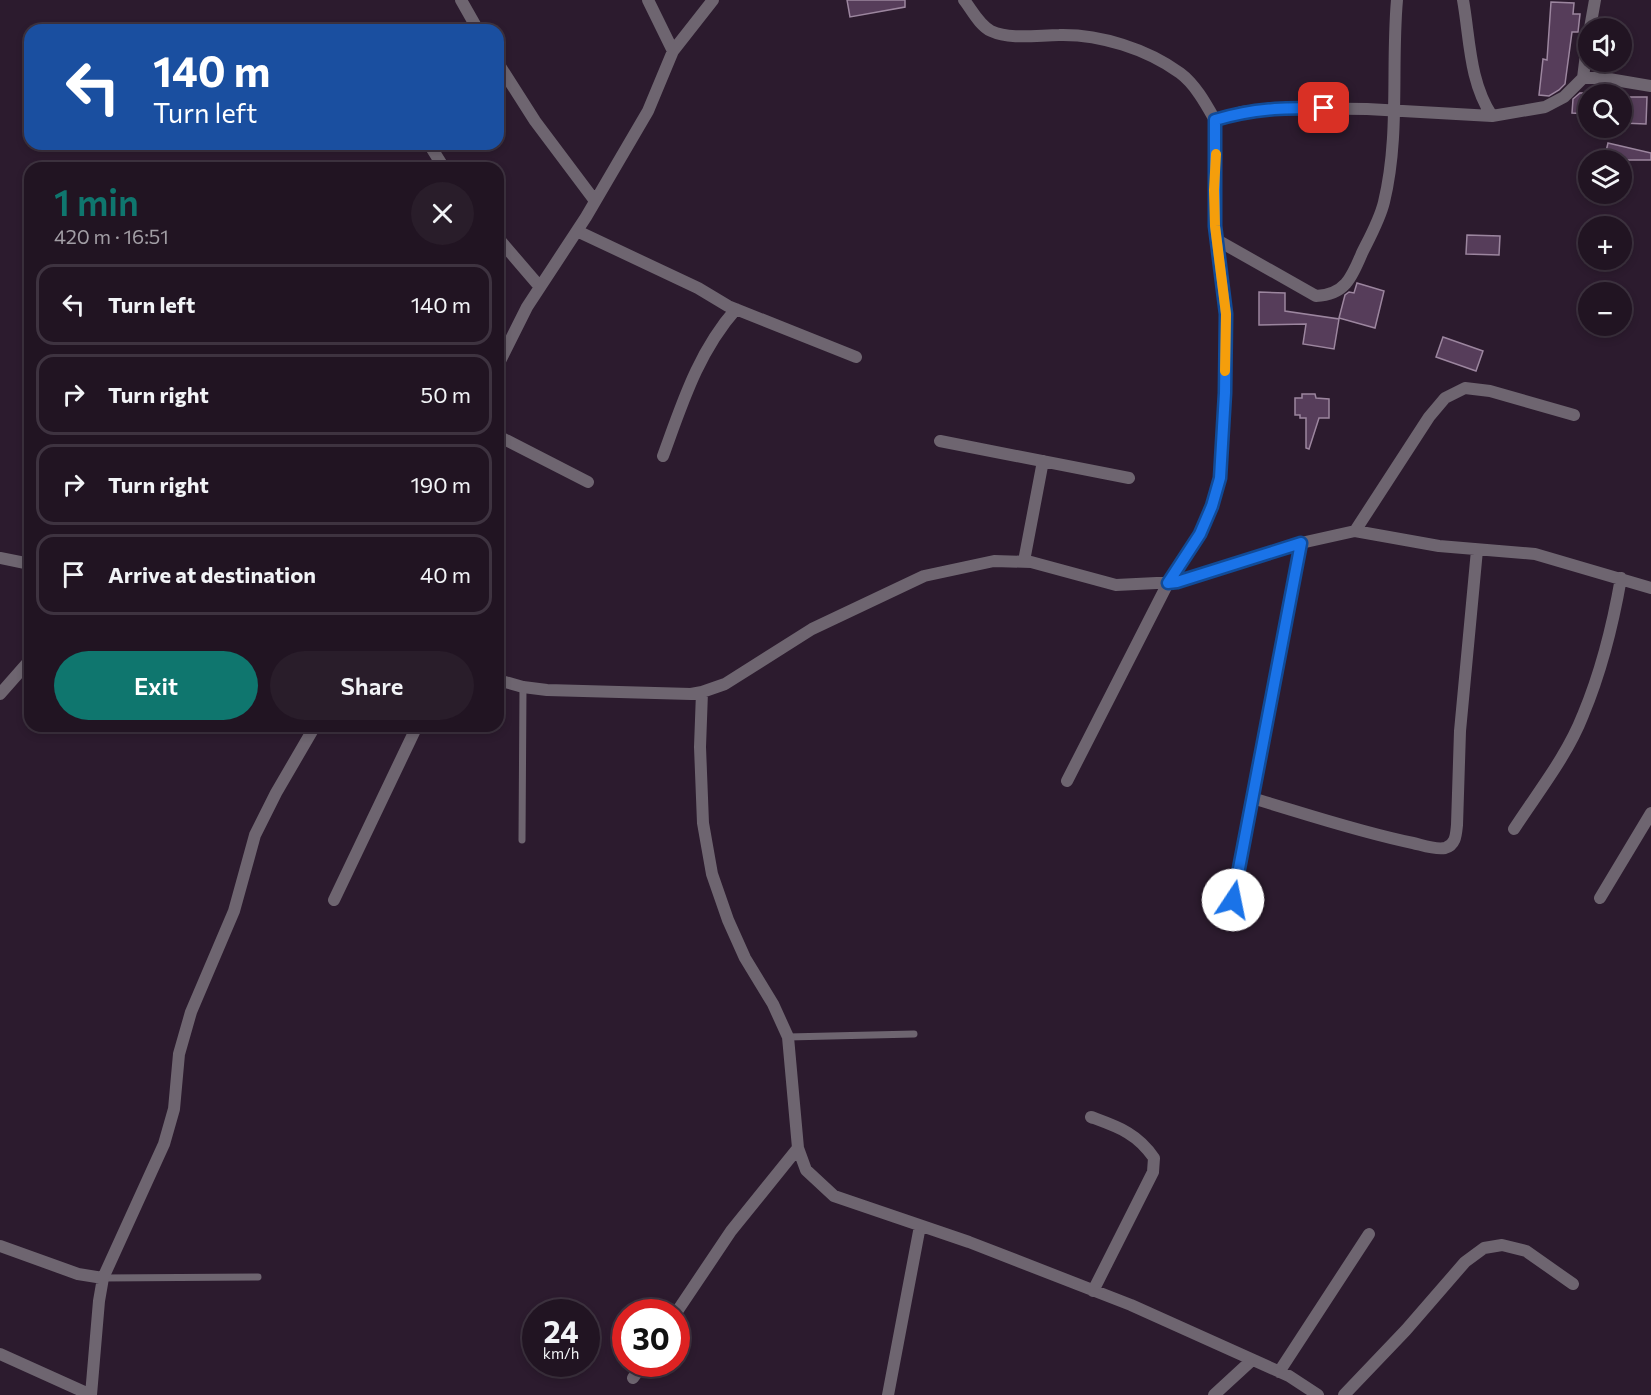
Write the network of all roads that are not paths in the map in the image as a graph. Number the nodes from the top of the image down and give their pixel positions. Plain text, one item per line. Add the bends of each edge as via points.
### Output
1 (461, 0) edge
2 (648, 0) edge
3 (713, 0) edge
4 (964, 0) edge
5 (1397, 0) edge
6 (1463, 0) edge
7 (1595, 0) edge
8 (1592, 18) edge
9 (475, 24) edge
10 (673, 51) junction
11 (504, 72) edge
12 (1584, 72) edge
13 (1583, 78) junction
14 (1651, 86) edge
15 (1394, 111) junction
16 (1492, 116) junction
17 (1215, 120) junction
18 (595, 201) junction
19 (577, 231) junction
20 (1216, 240) junction
21 (504, 245) edge
22 (540, 287) junction
23 (736, 309) junction
24 (504, 353) edge
25 (856, 357) dead end
26 (1574, 415) dead end
27 (504, 439) edge
28 (940, 441) dead end
29 (663, 456) dead end
30 (1043, 461) junction
31 (1129, 478) dead end
32 (588, 482) dead end
33 (1355, 531) junction
34 (1301, 543) junction
35 (1478, 550) junction
36 (0, 558) edge
37 (1024, 561) junction
38 (24, 563) edge
39 (1621, 578) junction
40 (1168, 583) junction
41 (1651, 588) edge
42 (24, 667) edge
43 (504, 682) edge
44 (523, 687) junction
45 (702, 692) junction
46 (0, 694) edge
47 (312, 732) edge
48 (414, 732) edge
49 (1067, 781) dead end
50 (1252, 798) junction
51 (1651, 813) edge
52 (1514, 829) dead end
53 (522, 840) dead end
54 (1600, 898) dead end
55 (333, 900) dead end
56 (1233, 900) dead end
57 (914, 1034) dead end
58 (788, 1036) junction
59 (1091, 1117) dead end
60 (798, 1148) junction
61 (920, 1226) junction
62 (1369, 1234) dead end
63 (0, 1246) edge
64 (258, 1277) dead end
65 (104, 1278) junction
66 (1573, 1284) dead end
67 (1093, 1291) junction
68 (686, 1299) edge
69 (0, 1354) edge
70 (1252, 1360) junction
71 (1279, 1372) junction
72 (91, 1395) edge
73 (888, 1395) edge
74 (1214, 1395) edge
75 (1318, 1395) edge
76 (1344, 1395) edge

1 - 9 street
2 - 10 street
3 - 10 street
4 - 17 street via 991,31 1082,36 1150,56 1181,74
5 - 15 street
6 - 16 street via 1473,70 1482,101
7 - 8 street
10 - 18 street via 648,111
11 - 18 street
12 - 13 street
13 - 14 street
13 - 16 street via 1564,98 1545,107
15 - 16 street
15 - 17 street via 1274,108
15 - 20 street via 1393,155 1384,205 1352,276 1339,291 1316,296
17 - 20 street
18 - 19 street
19 - 22 street
19 - 23 street
20 - 40 street via 1226,314 1220,478 1200,534
21 - 22 street
22 - 24 street
23 - 25 street
23 - 29 street via 704,353
26 - 33 street via 1490,391 1465,388 1445,398
27 - 32 street
28 - 30 street
30 - 31 street
30 - 37 street
33 - 34 street
33 - 35 street
34 - 40 street
34 - 50 street
35 - 39 street via 1535,554
35 - 50 street via 1460,731 1456,838 1451,844 1445,848 1430,847 1392,839
36 - 38 street
37 - 40 street via 1116,585
37 - 45 street via 994,561 924,576 812,629 725,684
39 - 41 street
39 - 52 street via 1600,666 1583,716
40 - 49 street
42 - 46 street
43 - 44 street
44 - 45 street
44 - 53 lane
45 - 58 street via 703,823 712,874 745,958
47 - 65 street via 255,835 234,911 191,1012 179,1054 174,1109 164,1144
48 - 55 street
50 - 56 street
51 - 54 street
57 - 58 lane
58 - 60 street
59 - 67 street via 1128,1131 1154,1158 1153,1172
60 - 61 street via 806,1170 834,1196
60 - 68 street via 731,1232
61 - 67 street
61 - 73 street
62 - 71 street
63 - 65 street via 78,1274
64 - 65 lane
65 - 72 street
66 - 76 street via 1526,1251 1502,1245 1484,1248 1465,1262
67 - 70 street
69 - 72 street
70 - 71 street
70 - 74 street
71 - 75 street

